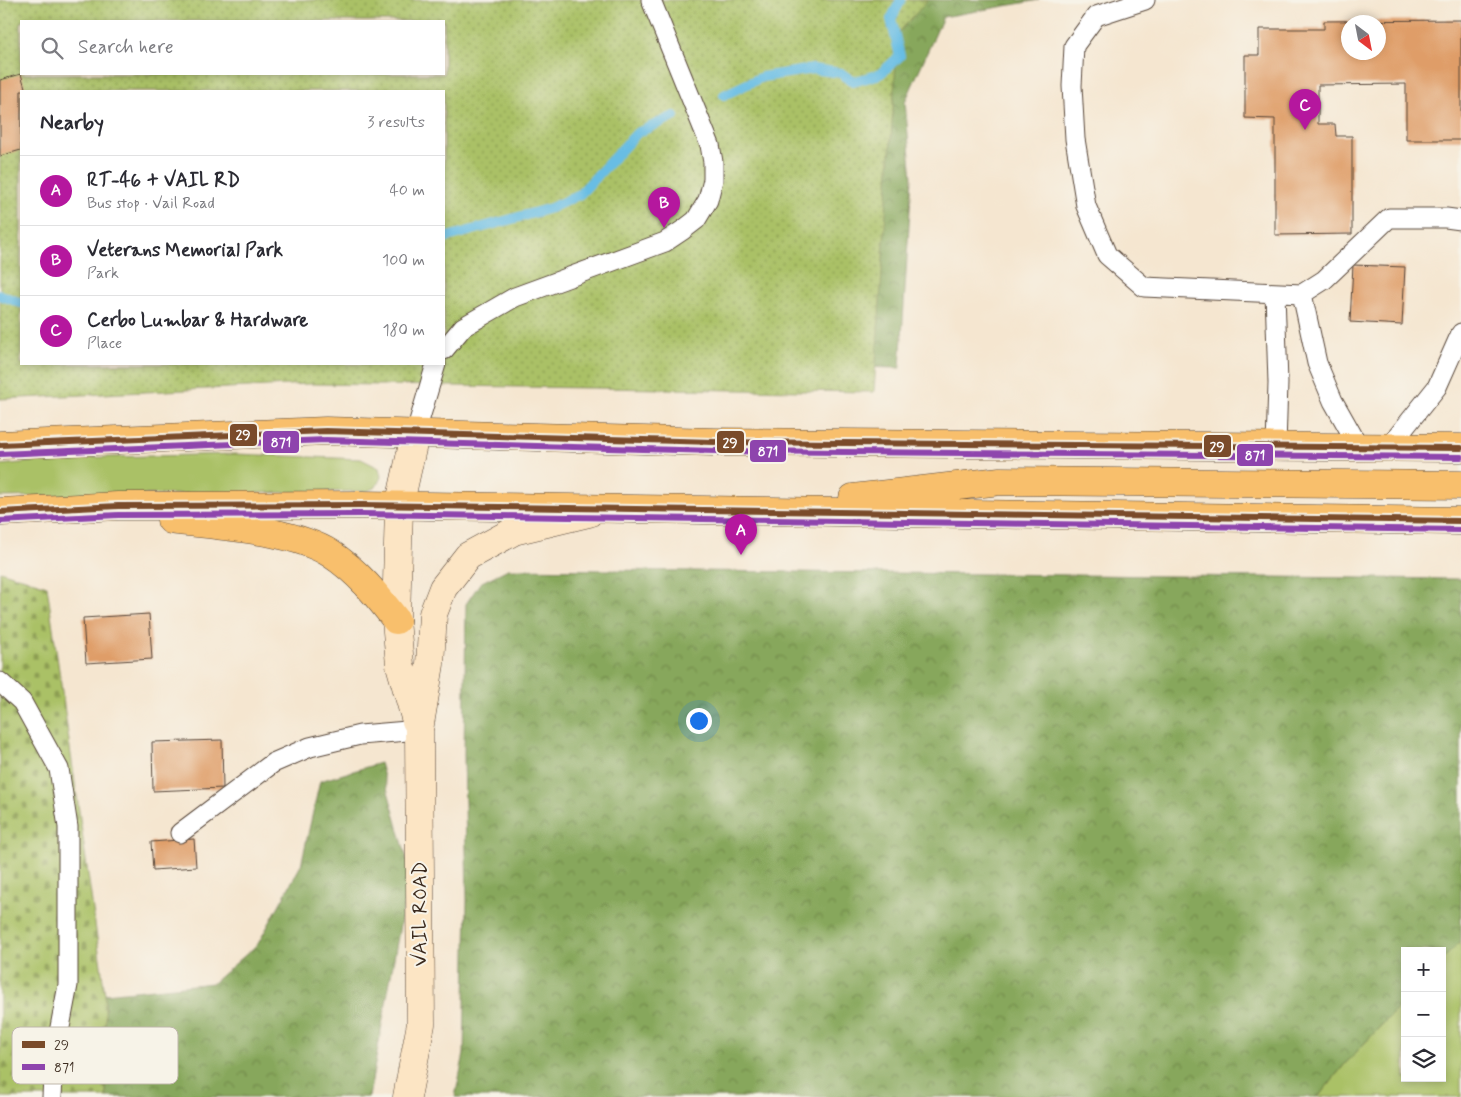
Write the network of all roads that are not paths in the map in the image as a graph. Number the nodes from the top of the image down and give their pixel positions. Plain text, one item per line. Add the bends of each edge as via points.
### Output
1 (651, 0) edge
2 (1145, 0) edge
3 (1461, 220) edge
4 (1275, 293) junction
5 (1302, 294) junction
6 (1461, 332) edge
7 (445, 349) edge
8 (436, 365) edge
9 (1461, 428) edge
10 (415, 435) junction
11 (0, 445) edge
12 (1375, 445) junction
13 (1276, 446) junction
14 (1461, 448) edge
15 (1461, 485) edge
16 (72, 508) junction
17 (399, 508) junction
18 (603, 510) junction
19 (734, 511) junction
20 (0, 512) edge
21 (1461, 521) edge
22 (396, 620) junction
23 (0, 682) edge
24 (419, 730) junction
25 (180, 834) dead end
26 (60, 1027) edge
27 (53, 1084) edge
28 (52, 1097) edge
29 (408, 1097) edge

1 - 7 lane via 705,131 713,162 708,200 696,220 665,242 515,297 463,327
2 - 4 lane via 1096,16 1074,46 1075,139 1086,206 1107,255 1144,288
3 - 5 lane via 1389,218 1324,280
4 - 5 lane
4 - 13 lane
5 - 12 lane via 1317,363 1333,401
6 - 12 lane via 1437,387
8 - 10 lane
9 - 12 highway
10 - 11 highway via 326,431
10 - 13 highway via 714,442
10 - 17 street, VAIL ROAD
12 - 13 highway
12 - 14 highway
15 - 19 highway via 1000,481
16 - 17 highway
16 - 20 highway
16 - 22 highway via 268,532 310,544 330,553 355,572
17 - 18 highway
17 - 22 street, VAIL ROAD
18 - 19 highway
18 - 24 street, VAIL ROAD via 514,531 468,556 443,588 433,614 430,664
19 - 21 highway
22 - 24 street, VAIL ROAD via 400,665
23 - 26 lane via 22,702 59,769 68,827 68,985
24 - 25 lane via 360,735 310,747 273,763
24 - 29 street, VAIL ROAD via 421,1024
27 - 28 lane

